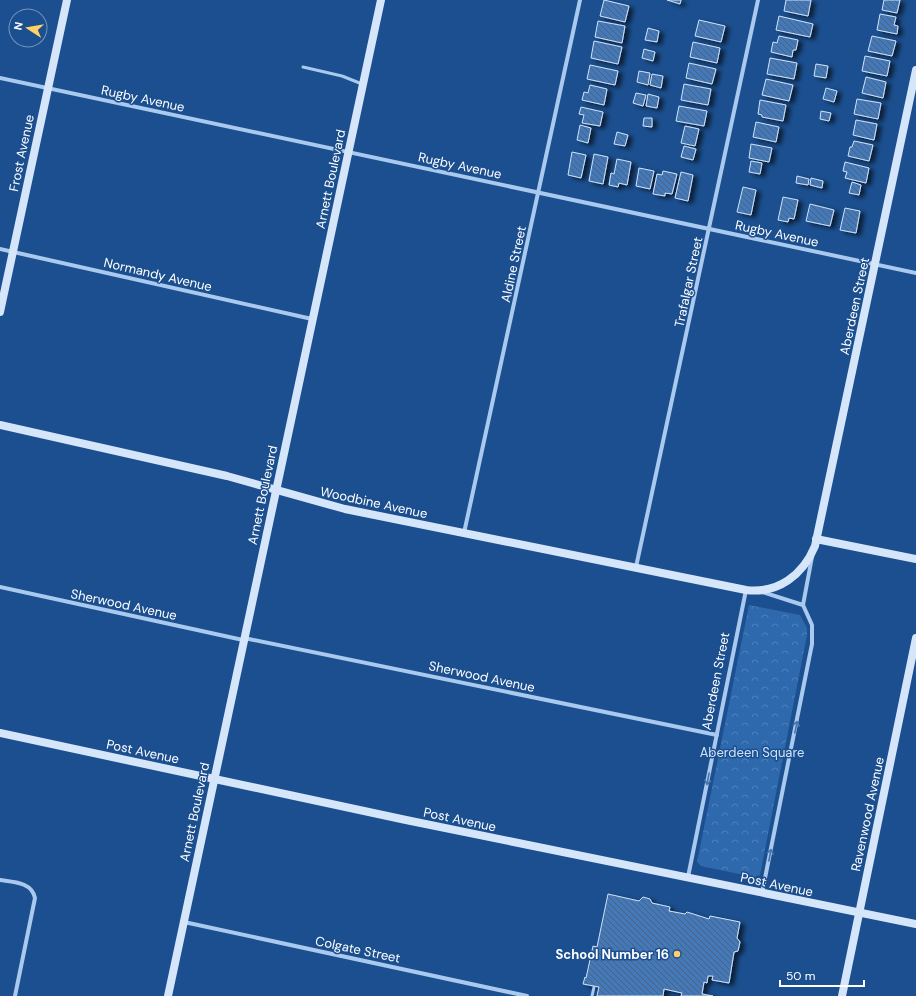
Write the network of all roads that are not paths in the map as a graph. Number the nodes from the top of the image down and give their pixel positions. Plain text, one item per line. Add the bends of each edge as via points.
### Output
1 (66, 0) edge
2 (380, 0) edge
3 (580, 0) edge
4 (758, 0) edge
5 (303, 67) dead end
6 (916, 70) edge
7 (0, 78) edge
8 (362, 84) junction
9 (47, 88) junction
10 (348, 151) junction
11 (539, 193) junction
12 (710, 229) junction
13 (0, 249) edge
14 (13, 251) junction
15 (875, 264) junction
16 (916, 273) edge
17 (0, 312) edge
18 (312, 319) junction
19 (0, 426) edge
20 (276, 490) junction
21 (464, 533) junction
22 (815, 543) junction
23 (916, 560) edge
24 (636, 567) junction
25 (0, 587) edge
26 (750, 590) junction
27 (803, 605) junction
28 (916, 638) edge
29 (244, 639) junction
30 (0, 733) edge
31 (717, 735) junction
32 (214, 779) junction
33 (688, 878) junction
34 (0, 880) edge
35 (762, 893) junction
36 (859, 913) junction
37 (184, 922) junction
38 (916, 924) edge
39 (594, 987) dead end
40 (15, 996) edge
41 (168, 996) edge
42 (527, 996) edge
43 (592, 996) edge
44 (842, 996) edge

1 - 9 street, Frost Avenue
2 - 8 street, Arnett Boulevard
3 - 11 street, Aldine Street
4 - 12 street, Trafalgar Street
5 - 8 lane via 342,76
6 - 15 street, Aberdeen Street
7 - 9 street, Rugby Avenue
8 - 10 street, Arnett Boulevard
9 - 10 street, Rugby Avenue
9 - 14 street, Frost Avenue
10 - 11 street, Rugby Avenue
10 - 18 street, Arnett Boulevard
11 - 12 street, Rugby Avenue
11 - 21 street, Aldine Street
12 - 15 street, Rugby Avenue
12 - 24 street, Trafalgar Street
13 - 14 street, Normandy Avenue
14 - 17 street, Frost Avenue
14 - 18 street, Normandy Avenue
15 - 16 street, Rugby Avenue
15 - 22 street, Aberdeen Street
18 - 20 street, Arnett Boulevard
19 - 20 street, Woodbine Avenue via 227,476
20 - 21 street, Woodbine Avenue via 345,509
20 - 29 street, Arnett Boulevard
21 - 24 street, Woodbine Avenue
22 - 23 street
22 - 26 street, Aberdeen Street via 805,565 790,579 772,588
22 - 27 street, Aberdeen Street
24 - 26 street, Woodbine Avenue
25 - 29 street, Sherwood Avenue
26 - 27 street
26 - 31 street, Aberdeen Street
35 -> 27 street via 812,644 812,625
28 - 36 street, Ravenwood Avenue
29 - 31 street, Sherwood Avenue
29 - 32 street, Arnett Boulevard
30 - 32 street, Post Avenue
31 -> 33 street, Aberdeen Street
32 - 33 street, Post Avenue
32 - 37 street, Arnett Boulevard
33 - 35 street, Post Avenue
34 - 40 street via 29,887 33,890 35,898
35 - 36 street, Post Avenue
36 - 38 street, Post Avenue
36 - 44 street, Ravenwood Avenue
37 - 41 street, Arnett Boulevard
37 - 42 street, Colgate Street
39 - 43 lane

